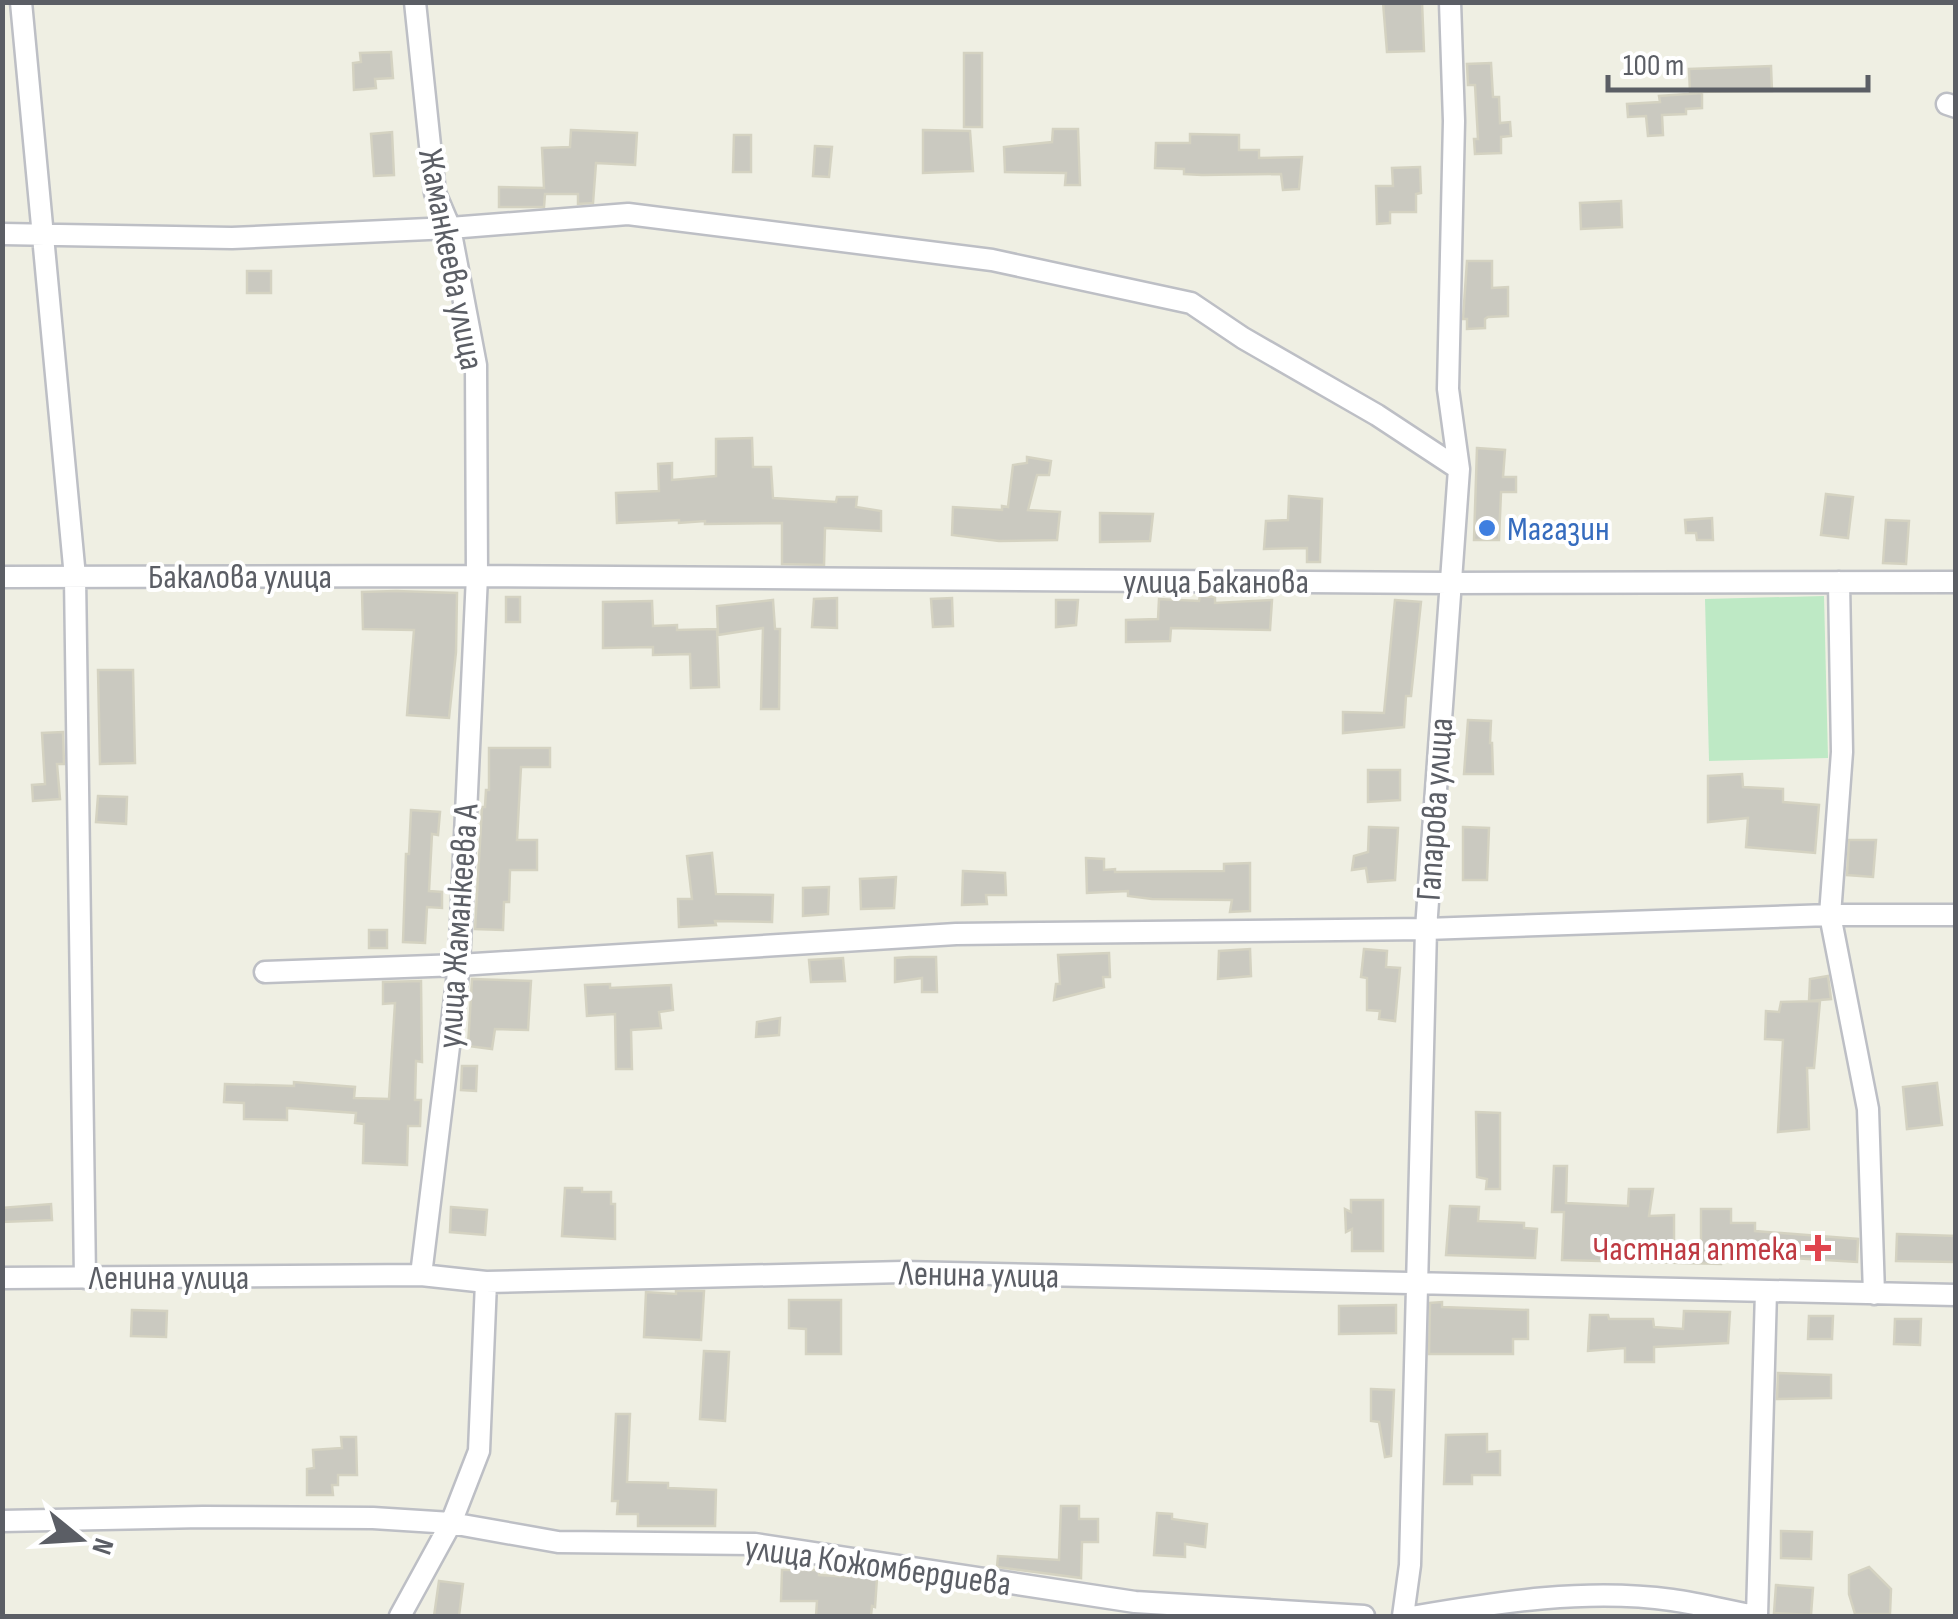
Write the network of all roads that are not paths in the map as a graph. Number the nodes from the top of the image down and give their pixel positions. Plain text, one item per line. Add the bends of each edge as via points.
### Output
1 (21, 2) edge
2 (414, 2) edge
3 (1450, 2) edge
4 (450, 228) junction
5 (2, 234) edge
6 (43, 234) junction
7 (1459, 469) junction
8 (478, 576) junction
9 (2, 577) edge
10 (76, 577) junction
11 (1839, 582) junction
12 (1956, 582) edge
13 (1448, 583) junction
14 (1830, 915) junction
15 (1956, 916) edge
16 (1426, 929) junction
17 (459, 965) junction
18 (266, 972) dead end
19 (421, 1276) junction
20 (2, 1278) edge
21 (85, 1278) junction
22 (486, 1282) junction
23 (1415, 1284) junction
24 (1766, 1291) junction
25 (1874, 1294) junction
26 (1956, 1296) edge
27 (2, 1521) edge
28 (451, 1522) junction
29 (400, 1616) edge
30 (1364, 1616) edge
31 (1403, 1616) edge
32 (1417, 1616) edge
33 (1756, 1616) edge

1 - 6 street
2 - 4 street, Жаманкеева улица via 435,193
3 - 7 street, Гапарова улица via 1448,389
4 - 6 street via 232,238
4 - 7 street via 628,214 992,260 1191,303
4 - 8 street, Жаманкеева улица via 476,364
5 - 6 street
6 - 10 street
7 - 13 street, Гапарова улица
8 - 10 street, Бакалова улица
8 - 13 street, улица Баканова
8 - 17 street, улица Жаманкеева А
9 - 10 street, Бакалова улица
10 - 21 street
11 - 12 street, улица Баканова
11 - 13 street, улица Баканова
11 - 14 street via 1842,752
13 - 16 street, Гапарова улица
14 - 15 street
14 - 16 street
14 - 25 street via 1868,1109
16 - 17 street via 956,934
16 - 23 street, Гапарова улица
17 - 18 street
17 - 19 street, улица Жаманкеева А
19 - 21 street, Ленина улица
19 - 22 street, Ленина улица
20 - 21 street, Ленина улица
22 - 23 street, Ленина улица via 903,1272
22 - 28 street via 479,1452
23 - 24 street, Ленина улица
23 - 31 street, Гапарова улица via 1410,1566
24 - 25 street, Ленина улица
24 - 33 street
25 - 26 street, Ленина улица
27 - 28 street, улица Кожомбердиева
28 - 29 street
28 - 30 street, улица Кожомбердиева via 558,1542 754,1544 1135,1602
32 - 33 street via 1590,1596 1669,1600

